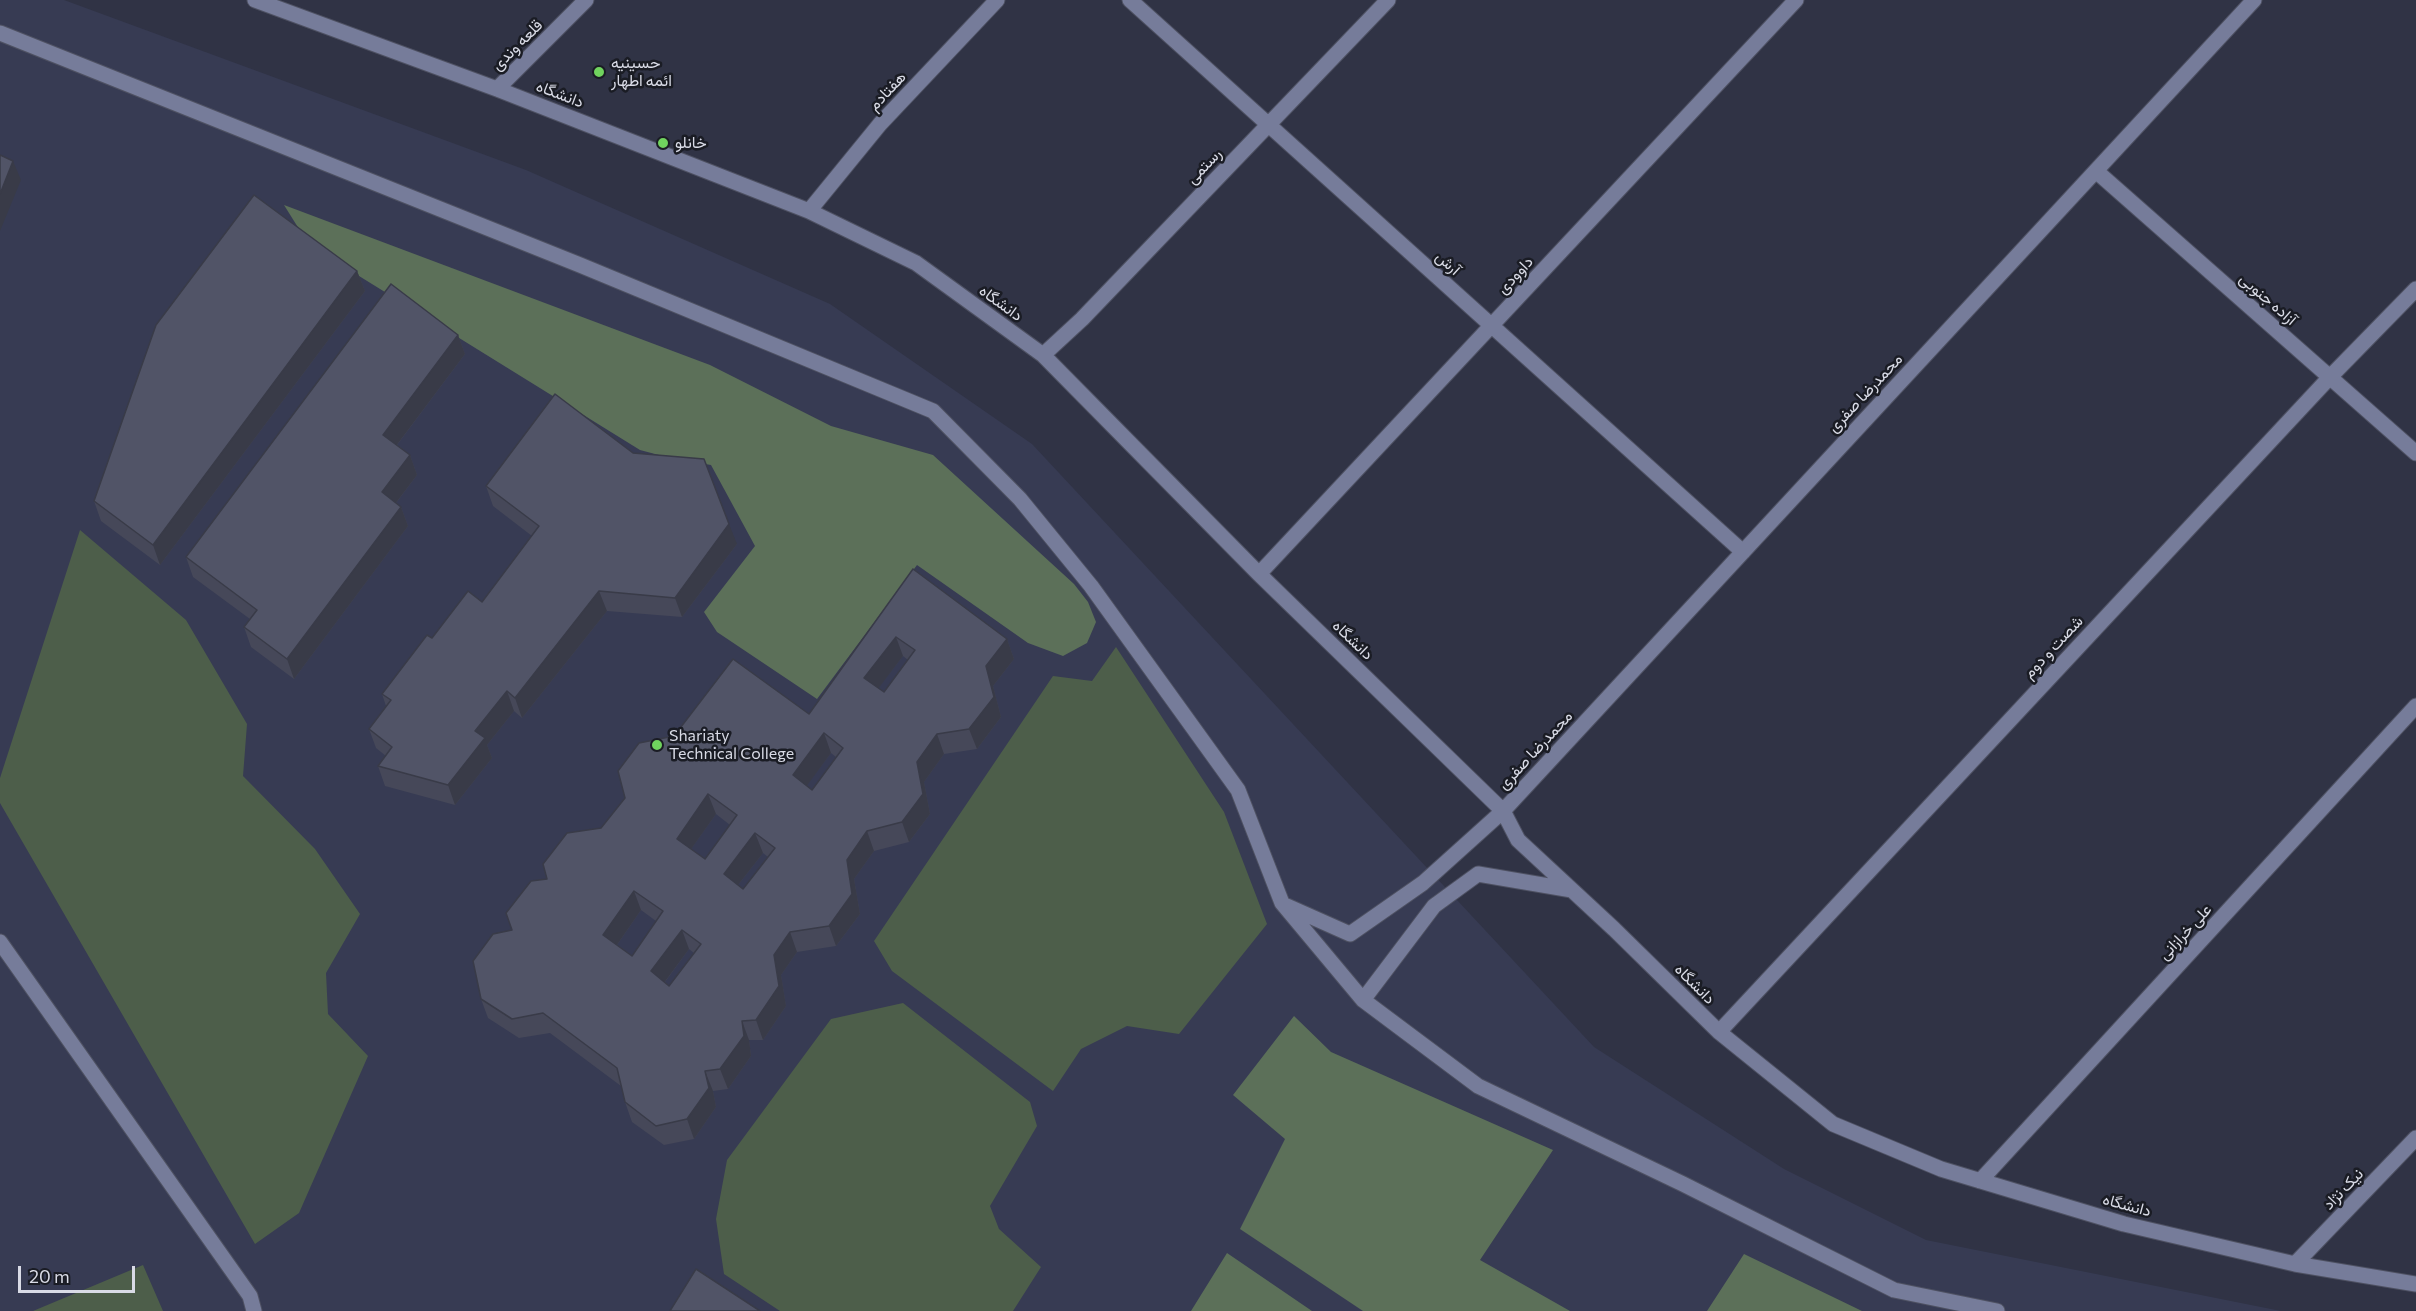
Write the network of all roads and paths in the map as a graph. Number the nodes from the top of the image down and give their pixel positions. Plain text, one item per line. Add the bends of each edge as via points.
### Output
1 (255, 0) edge
2 (586, 0) edge
3 (997, 0) edge
4 (1130, 0) edge
5 (1388, 0) edge
6 (1796, 0) edge
7 (2254, 0) edge
8 (0, 33) edge
9 (497, 89) junction
10 (1268, 124) junction
11 (2096, 171) junction
12 (809, 211) junction
13 (2416, 289) edge
14 (1492, 327) junction
15 (1043, 355) junction
16 (2330, 377) junction
17 (2416, 453) edge
18 (1743, 552) junction
19 (1259, 574) junction
20 (2416, 706) edge
21 (1503, 811) junction
22 (1573, 890) junction
23 (1282, 903) junction
24 (0, 942) edge
25 (1363, 1000) junction
26 (1719, 1032) junction
27 (2416, 1138) edge
28 (1980, 1181) junction
29 (2295, 1264) junction
30 (2416, 1284) edge
31 (255, 1311) edge
32 (1997, 1311) edge

1 - 9 street, دانشگاه
2 - 9 street, قلعه وندی
3 - 12 street, هفتادم via 880,124
4 - 10 street, آرش
5 - 10 street, رستمی
6 - 14 street, داوودی
7 - 11 street, محمدرضا صفری
8 - 23 street via 933,411 1020,499 1091,586 1231,780
9 - 12 street, دانشگاه
10 - 14 street, آرش
10 - 15 street, رستمی
11 - 16 street, آزاده جنوبی
11 - 18 street, محمدرضا صفری
12 - 15 street, دانشگاه via 916,263
13 - 16 street, شصت و دوم
14 - 18 street, آرش
14 - 19 street, داوودی
15 - 19 street, دانشگاه
16 - 17 street, آزاده جنوبی
16 - 26 street, شصت و دوم
18 - 21 street, محمدرضا صفری
19 - 21 street, دانشگاه
20 - 28 street, علی خرازانی
21 - 22 street, دانشگاه via 1518,840
21 - 23 street, محمدرضا صفری via 1423,883 1350,934
22 - 25 street via 1478,874 1434,906
22 - 26 street, دانشگاه
23 - 25 street
24 - 31 street via 250,1296
25 - 32 street via 1478,1086 1894,1290
26 - 28 street, دانشگاه via 1833,1124
27 - 29 street, نیک نژاد
28 - 29 street, دانشگاه via 2124,1224
29 - 30 street, دانشگاه

